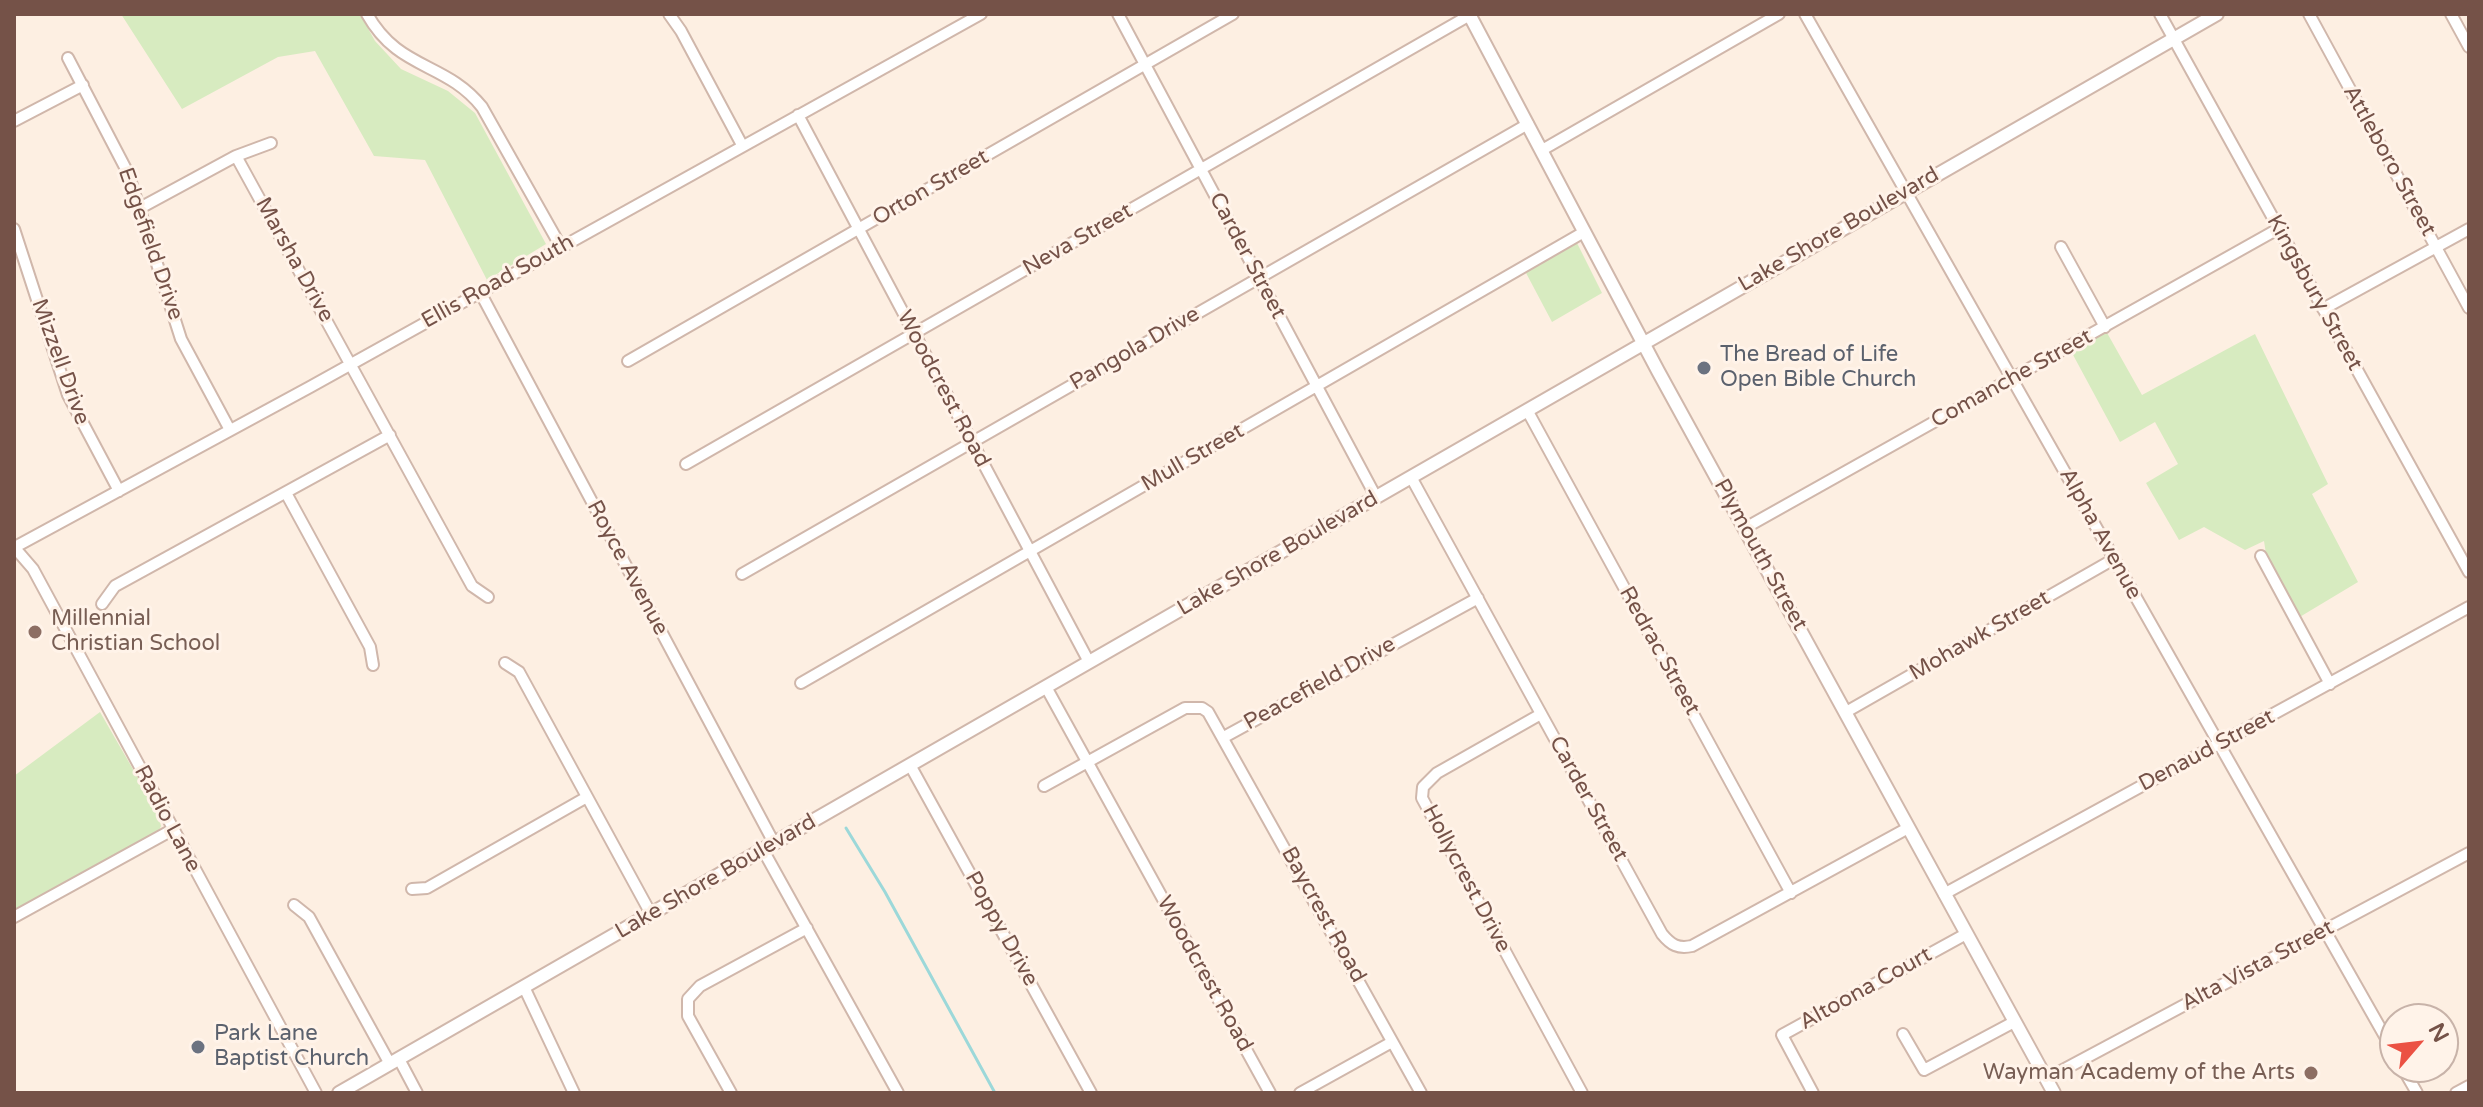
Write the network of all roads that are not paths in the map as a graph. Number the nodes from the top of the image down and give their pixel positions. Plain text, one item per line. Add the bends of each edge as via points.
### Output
1 (367, 14) edge
2 (669, 14) edge
3 (981, 14) edge
4 (1118, 14) edge
5 (1233, 14) edge
6 (1470, 14) edge
7 (1779, 14) edge
8 (1805, 14) edge
9 (2160, 14) edge
10 (2217, 14) edge
11 (2309, 14) edge
12 (2451, 14) edge
13 (2173, 39) junction
14 (2469, 47) edge
15 (68, 58) dead end
16 (1146, 65) junction
17 (83, 85) junction
18 (798, 115) junction
19 (14, 121) edge
20 (1528, 124) junction
21 (271, 143) dead end
22 (742, 145) junction
23 (1542, 150) junction
24 (236, 156) junction
25 (1201, 169) junction
26 (1907, 191) junction
27 (140, 208) junction
28 (14, 229) edge
29 (859, 229) junction
30 (2278, 229) junction
31 (2469, 229) edge
32 (1584, 232) junction
33 (561, 247) junction
34 (2061, 247) dead end
35 (2436, 248) junction
36 (1258, 277) junction
37 (480, 292) junction
38 (2469, 308) edge
39 (2323, 309) junction
40 (2105, 327) junction
41 (915, 334) junction
42 (1643, 343) junction
43 (628, 361) dead end
44 (351, 364) junction
45 (2013, 378) junction
46 (1317, 386) junction
47 (1527, 410) junction
48 (230, 430) junction
49 (390, 435) junction
50 (972, 443) junction
51 (686, 464) dead end
52 (1411, 477) junction
53 (119, 491) junction
54 (286, 493) junction
55 (1376, 497) junction
56 (1745, 528) junction
57 (14, 547) edge
58 (1031, 552) junction
59 (2261, 556) dead end
60 (2114, 559) junction
61 (2468, 570) edge
62 (742, 574) dead end
63 (488, 597) dead end
64 (1478, 598) junction
65 (102, 604) dead end
66 (2469, 607) edge
67 (1089, 662) junction
68 (505, 663) dead end
69 (373, 665) dead end
70 (801, 683) dead end
71 (2330, 684) junction
72 (1046, 687) junction
73 (1846, 712) junction
74 (1541, 714) junction
75 (1224, 737) junction
76 (2220, 743) junction
77 (1087, 762) junction
78 (910, 765) junction
79 (1044, 786) dead end
80 (587, 797) junction
81 (1908, 828) junction
82 (172, 830) junction
83 (768, 847) junction
84 (2469, 853) edge
85 (412, 889) dead end
86 (1791, 893) junction
87 (1944, 894) junction
88 (294, 905) dead end
89 (651, 914) junction
90 (14, 917) edge
91 (807, 928) junction
92 (2324, 930) junction
93 (1966, 934) junction
94 (524, 987) junction
95 (2014, 1022) junction
96 (2379, 1026) edge
97 (1903, 1034) dead end
98 (1392, 1042) junction
99 (394, 1061) junction
100 (2046, 1079) junction
101 (2469, 1086) edge
102 (316, 1093) edge
103 (339, 1093) edge
104 (417, 1093) edge
105 (574, 1093) edge
106 (731, 1093) edge
107 (898, 1093) edge
108 (1091, 1093) edge
109 (1270, 1093) edge
110 (1300, 1093) edge
111 (1421, 1093) edge
112 (1582, 1093) edge
113 (1813, 1093) edge
114 (2054, 1093) edge
115 (2456, 1093) edge

1 - 33 street via 395,50 462,85 482,107
2 - 22 street
3 - 18 street, Ellis Road South
4 - 16 street, Carder Street
5 - 16 street, Orton Street
6 - 20 street, Plymouth Street
6 - 25 street, Neva Street
7 - 23 street
8 - 26 street, Alpha Avenue
9 - 13 street, Kingsbury Street
10 - 13 street, Lake Shore Boulevard
11 - 35 street, Attleboro Street
12 - 14 street
13 - 26 street, Lake Shore Boulevard
13 - 30 street, Kingsbury Street
15 - 17 street, Edgefield Drive
16 - 25 street, Carder Street
16 - 29 street, Orton Street
17 - 19 street
17 - 27 street, Edgefield Drive
18 - 22 street, Ellis Road South
18 - 29 street, Woodcrest Road
20 - 23 street, Plymouth Street
20 - 36 street, Pangola Drive
21 - 24 street
22 - 33 street, Ellis Road South
23 - 32 street, Plymouth Street
24 - 27 street
24 - 44 street, Marsha Drive
25 - 36 street, Carder Street
25 - 41 street, Neva Street
26 - 42 street, Lake Shore Boulevard
26 - 45 street, Alpha Avenue
27 - 48 street, Edgefield Drive via 181,339
28 - 53 street, Mizzell Drive via 68,395
29 - 41 street, Woodcrest Road
29 - 43 street, Orton Street
30 - 39 street, Kingsbury Street
30 - 40 street, Comanche Street
31 - 35 street
32 - 42 street, Plymouth Street
32 - 46 street, Mull Street
33 - 37 street, Ellis Road South
34 - 40 street
35 - 38 street, Attleboro Street
35 - 39 street
36 - 46 street, Carder Street
36 - 50 street, Pangola Drive
37 - 44 street, Ellis Road South
37 - 83 street, Royce Avenue
39 - 61 street, Kingsbury Street
40 - 45 street, Comanche Street
41 - 50 street, Woodcrest Road
41 - 51 street, Neva Street
42 - 47 street, Lake Shore Boulevard
42 - 56 street, Plymouth Street
44 - 48 street, Ellis Road South
44 - 49 street, Marsha Drive
45 - 56 street, Comanche Street
45 - 60 street, Alpha Avenue
46 - 55 street, Carder Street
46 - 58 street, Mull Street
47 - 52 street, Lake Shore Boulevard
47 - 86 street, Redrac Street
48 - 53 street, Ellis Road South
49 - 54 street
49 - 63 street, Marsha Drive via 472,586
50 - 58 street, Woodcrest Road
50 - 62 street, Pangola Drive
52 - 55 street, Lake Shore Boulevard
52 - 64 street, Carder Street
53 - 57 street, Ellis Road South
54 - 65 street via 115,586
54 - 69 street via 370,647
55 - 67 street, Lake Shore Boulevard
56 - 73 street, Plymouth Street
57 - 82 street, Radio Lane via 33,569
58 - 67 street, Woodcrest Road
58 - 70 street, Mull Street
59 - 71 street
60 - 73 street, Mohawk Street
60 - 76 street, Alpha Avenue
64 - 74 street, Carder Street
64 - 75 street, Peacefield Drive
66 - 71 street, Denaud Street
67 - 72 street, Lake Shore Boulevard
68 - 80 street via 519,672
71 - 76 street, Denaud Street
72 - 77 street, Woodcrest Road
72 - 78 street, Lake Shore Boulevard
73 - 81 street, Plymouth Street
74 - 86 street, Carder Street via 1668,942 1692,946
74 - 112 street, Hollycrest Drive via 1437,773 1423,787 1422,798
75 - 77 street, Peacefield Drive via 1208,712 1185,708
75 - 98 street, Baycrest Road
76 - 87 street, Denaud Street
76 - 92 street, Alpha Avenue
77 - 79 street, Peacefield Drive
77 - 109 street, Woodcrest Road
78 - 83 street, Lake Shore Boulevard
78 - 108 street, Poppy Drive
80 - 85 street via 427,888
80 - 89 street
81 - 86 street
81 - 87 street, Plymouth Street
82 - 90 street
82 - 102 street, Radio Lane
83 - 89 street, Lake Shore Boulevard
83 - 91 street, Royce Avenue
84 - 92 street, Alta Vista Street
87 - 93 street, Plymouth Street
88 - 99 street via 309,917
89 - 94 street, Lake Shore Boulevard
91 - 106 street via 700,986 688,999 688,1016
91 - 107 street, Royce Avenue
92 - 96 street, Alpha Avenue
92 - 100 street, Alta Vista Street
93 - 95 street, Plymouth Street
93 - 113 street, Altoona Court via 1782,1035
94 - 99 street, Lake Shore Boulevard
94 - 105 street
95 - 97 street via 1924,1070
95 - 100 street, Plymouth Street
98 - 110 street
98 - 111 street, Baycrest Road
99 - 103 street, Lake Shore Boulevard
99 - 104 street
100 - 114 street, Plymouth Street
101 - 115 street

